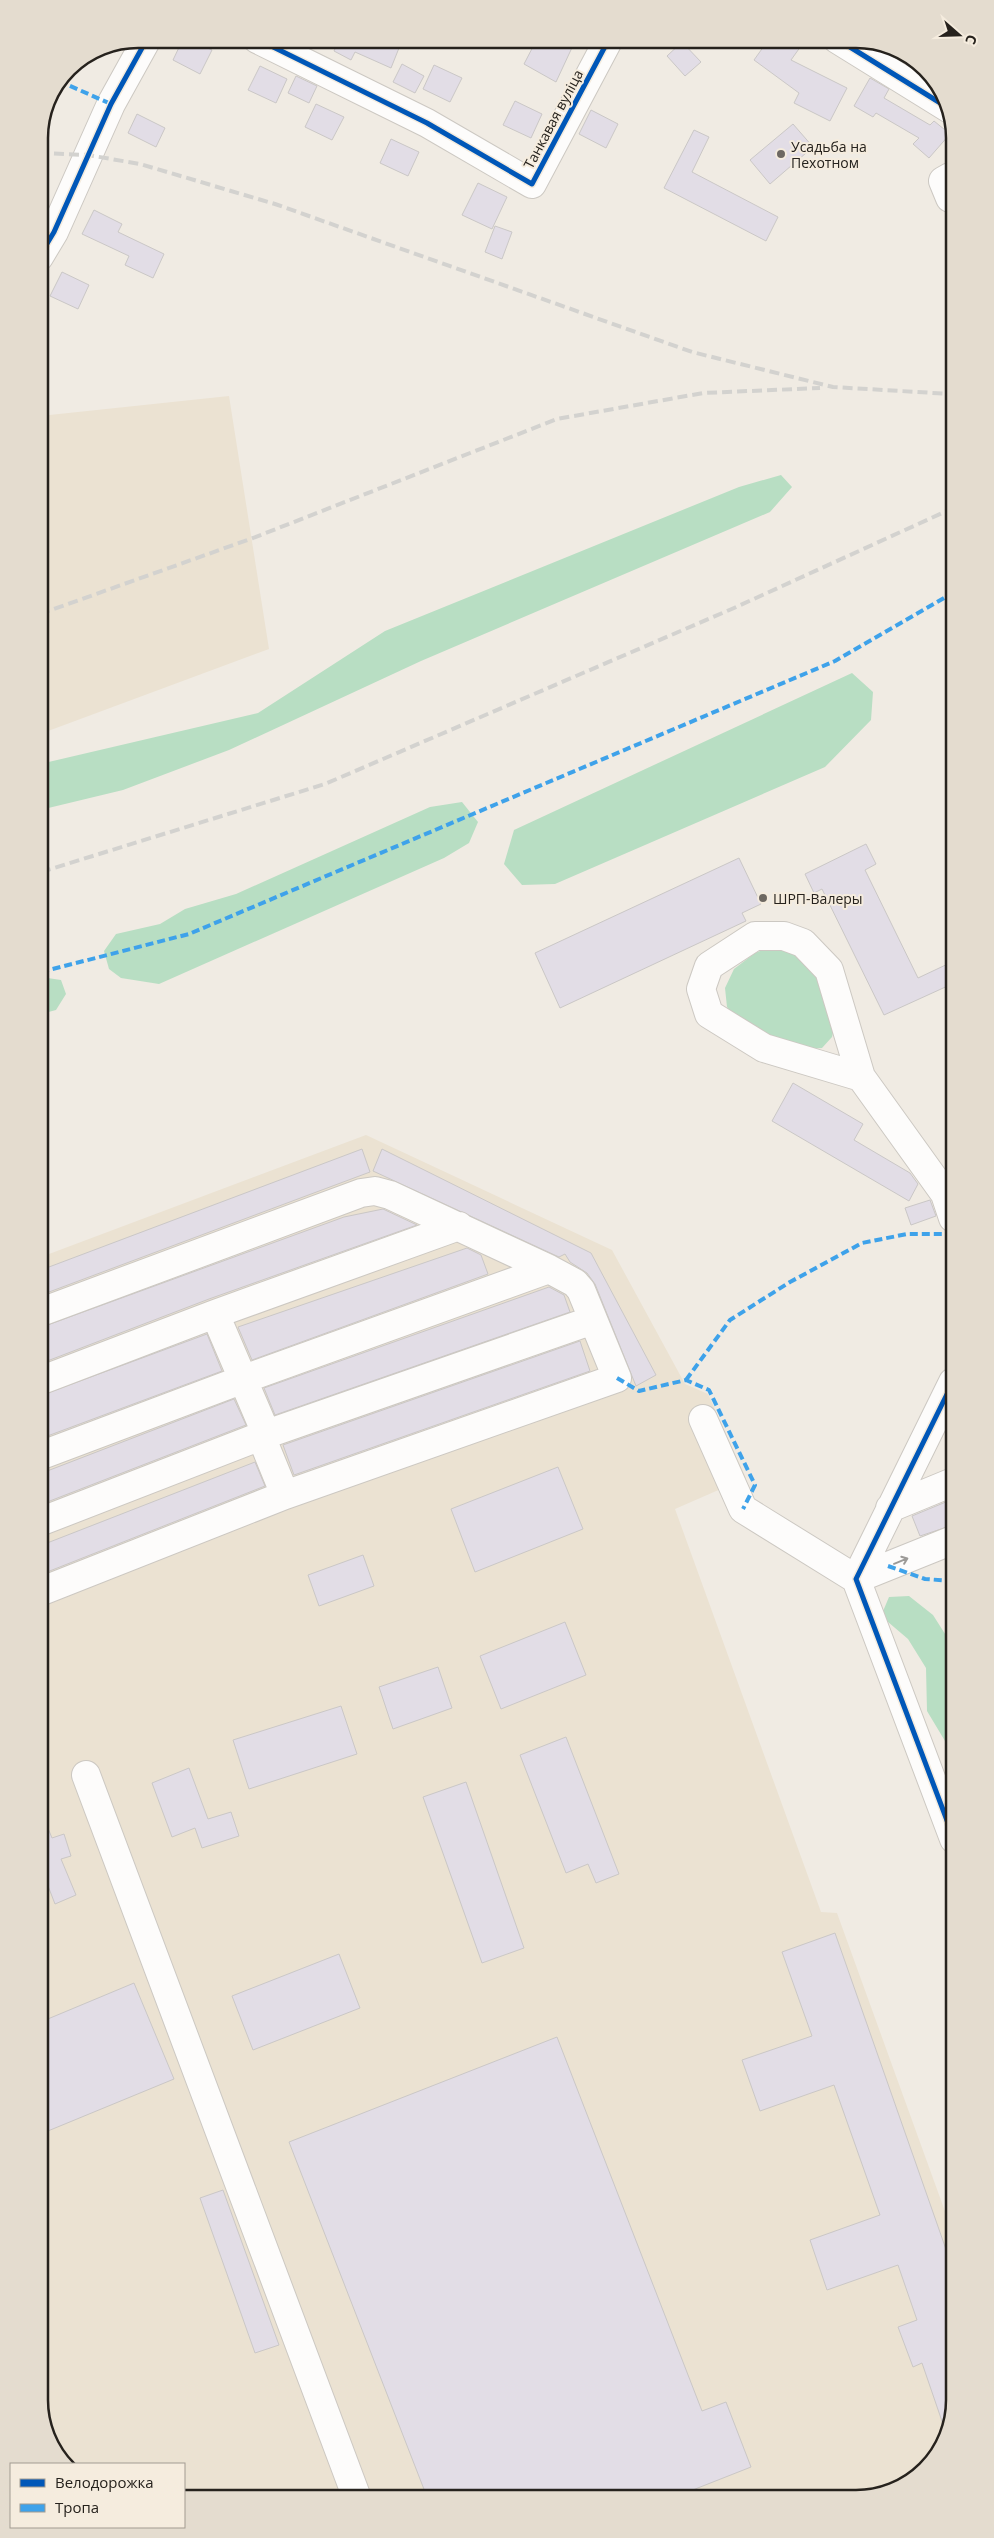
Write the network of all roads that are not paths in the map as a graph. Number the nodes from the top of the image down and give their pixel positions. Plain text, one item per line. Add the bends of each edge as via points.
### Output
1 (142, 48) edge
2 (275, 48) edge
3 (604, 48) edge
4 (852, 48) edge
5 (939, 102) edge
6 (48, 242) edge
7 (861, 1077) junction
8 (946, 1199) edge
9 (459, 1226) junction
10 (549, 1269) junction
11 (48, 1310) edge
12 (215, 1314) junction
13 (593, 1320) junction
14 (48, 1378) edge
15 (244, 1379) junction
16 (946, 1396) edge
17 (703, 1419) dead end
18 (261, 1436) junction
19 (48, 1454) edge
20 (946, 1485) edge
21 (285, 1495) junction
22 (890, 1508) junction
23 (48, 1519) edge
24 (946, 1543) edge
25 (856, 1579) junction
26 (48, 1589) edge
27 (86, 1775) dead end
28 (946, 1817) edge
29 (354, 2490) edge

1 - 6 street via 112,104
2 - 3 street, Танкавая вуліца via 427,123 532,184
4 - 5 street
7 - 7 street via 829,970 803,943 784,936 755,936 709,966 701,989 709,1014 764,1048
7 - 8 street
9 - 10 street
9 - 11 street via 390,1195 376,1191 361,1193
9 - 12 street
10 - 13 street via 575,1283
10 - 15 street
12 - 14 street
12 - 15 street
13 - 18 street
13 - 21 street via 617,1378
15 - 18 street via 262,1424
15 - 19 street
16 - 22 street
17 - 25 street via 743,1510
18 - 21 street
18 - 23 street
20 - 22 street
21 - 26 street
22 - 25 street
25 -> 24 street
25 - 28 street
27 - 29 street

